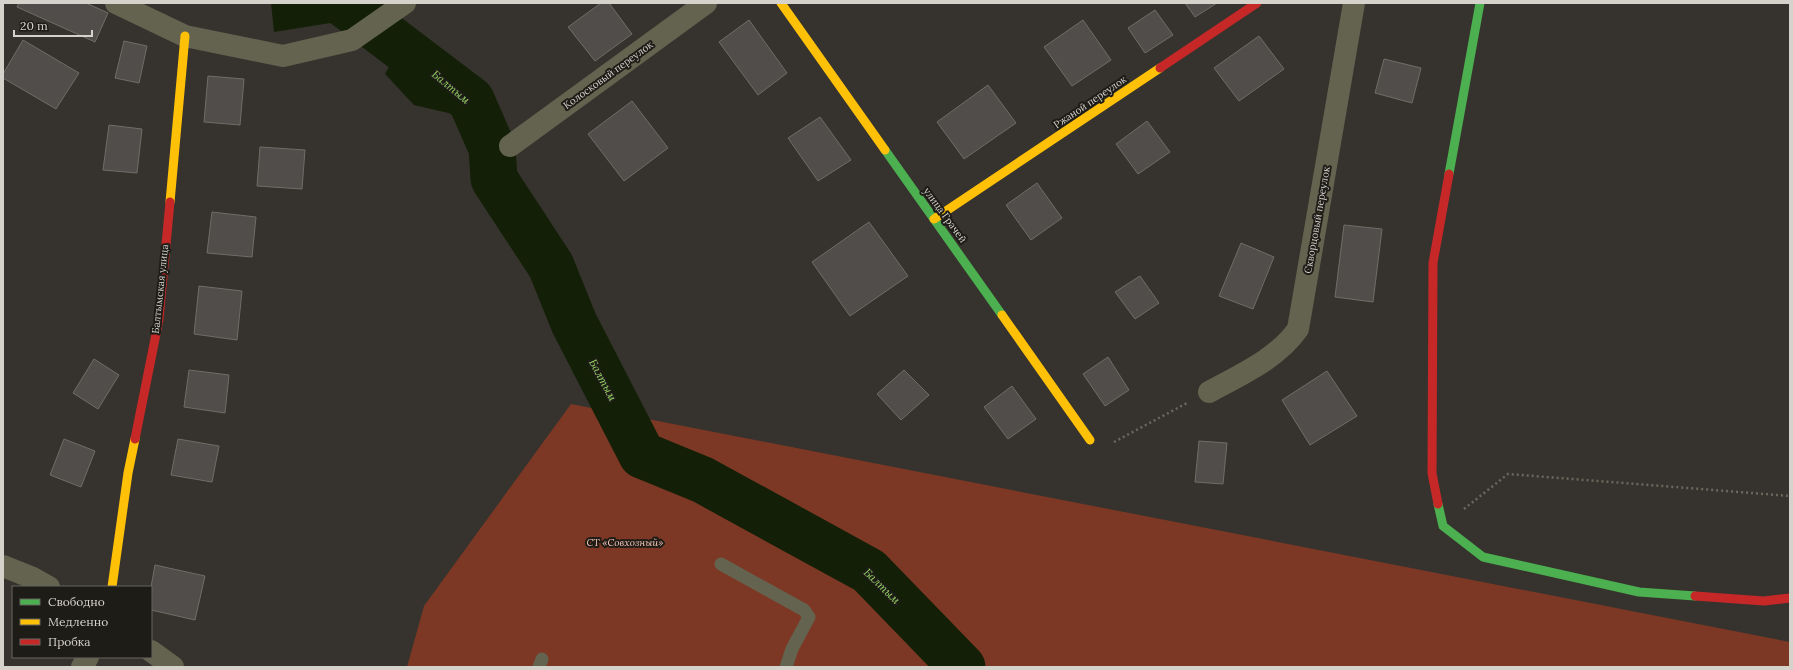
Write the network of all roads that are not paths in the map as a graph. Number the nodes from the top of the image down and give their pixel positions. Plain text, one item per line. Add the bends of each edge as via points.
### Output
1 (116, 3) edge
2 (405, 3) edge
3 (706, 3) edge
4 (781, 3) edge
5 (1257, 3) edge
6 (1354, 3) edge
7 (1480, 3) edge
8 (185, 36) junction
9 (510, 146) dead end
10 (934, 219) junction
11 (1209, 392) road end
12 (1090, 440) road end
13 (721, 564) dead end
14 (3, 566) edge
15 (47, 586) edge
16 (112, 586) edge
17 (1790, 598) edge
18 (152, 652) edge
19 (87, 658) edge
20 (82, 667) edge
21 (173, 667) edge
22 (786, 667) edge

1 - 8 street
2 - 8 street via 352,40 283,56
3 - 9 street, Колосковый переулок
4 - 10 street, улица Грачей
5 - 10 street, Ржаной переулок
6 - 11 street, Скворцовый переулок via 1298,329 1278,352
7 - 17 street via 1433,263 1432,473 1443,526 1483,557 1639,592 1764,601
8 - 16 street, Балтымская улица via 159,319 128,473
10 - 12 street, улица Грачей
13 - 22 lane via 804,610 809,617 792,649
14 - 15 street
18 - 21 street
19 - 20 street

